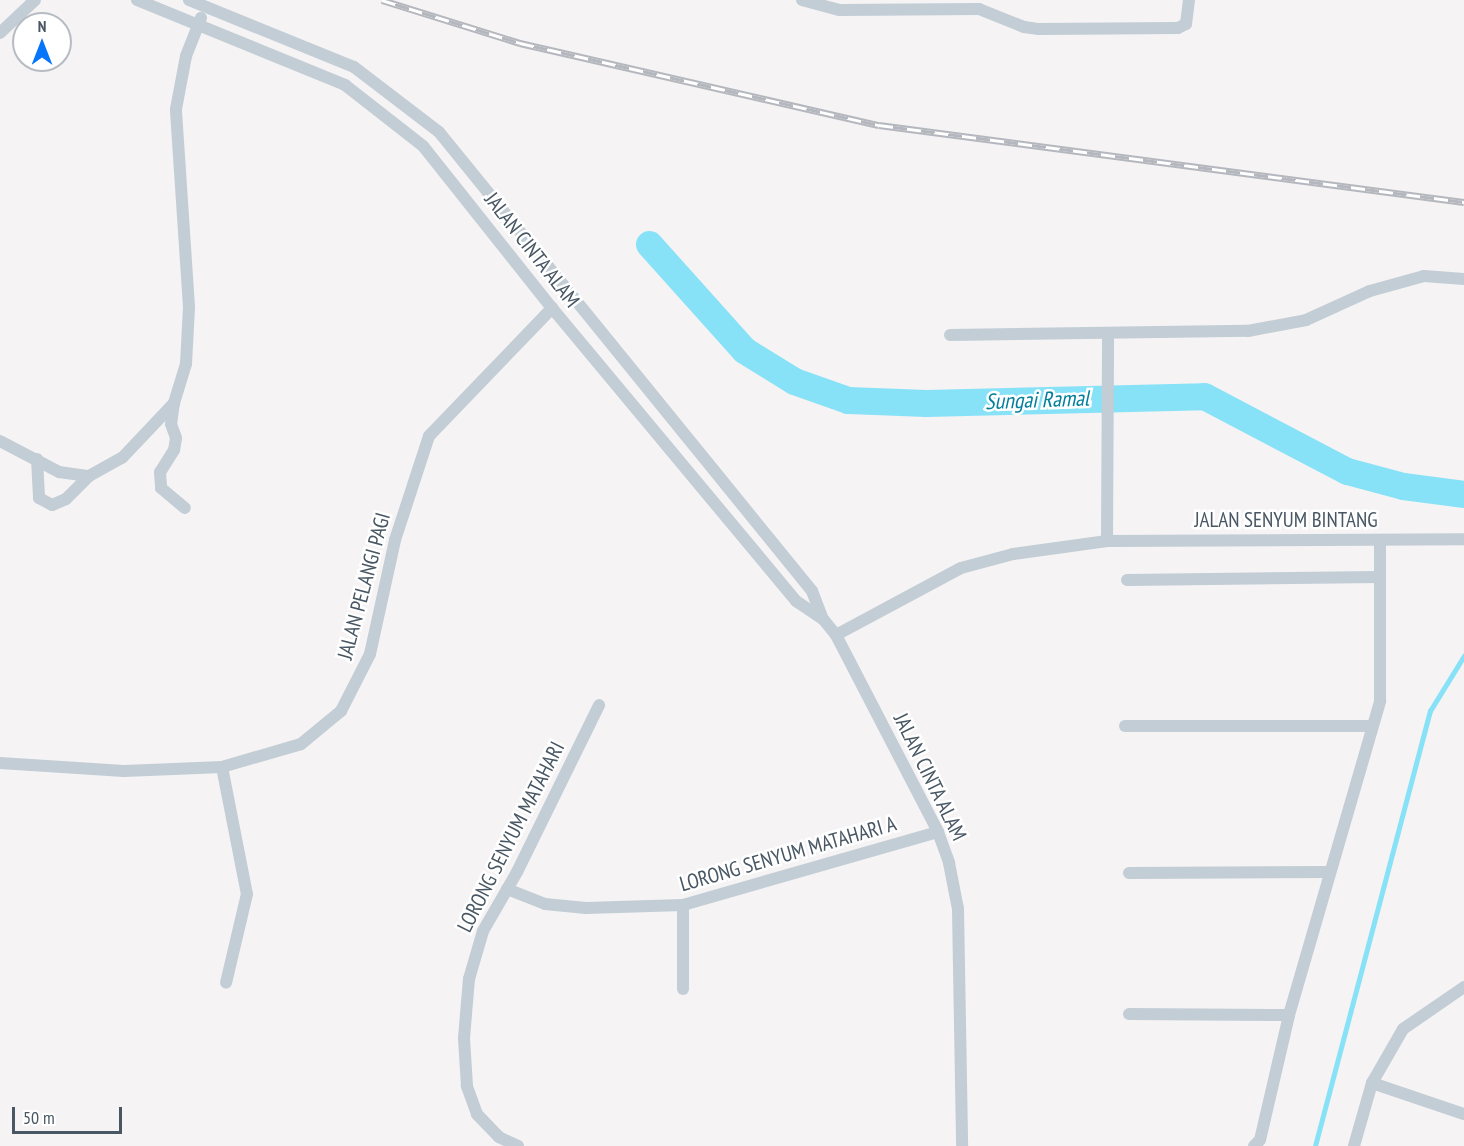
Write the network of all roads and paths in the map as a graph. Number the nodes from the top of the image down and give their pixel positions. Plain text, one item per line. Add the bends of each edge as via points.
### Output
1 (36, 0) edge
2 (137, 0) edge
3 (189, 0) edge
4 (802, 0) edge
5 (1188, 0) edge
6 (815, 3) edge
7 (206, 7) junction
8 (199, 24) junction
9 (0, 33) edge
10 (1464, 279) edge
11 (552, 308) junction
12 (950, 335) dead end
13 (1108, 338) junction
14 (174, 403) junction
15 (0, 441) edge
16 (37, 459) junction
17 (89, 476) junction
18 (184, 508) dead end
19 (1464, 539) edge
20 (1380, 540) junction
21 (1107, 541) junction
22 (1380, 578) junction
23 (1127, 580) dead end
24 (823, 619) junction
25 (836, 635) junction
26 (599, 705) dead end
27 (1125, 726) dead end
28 (1372, 726) junction
29 (0, 763) edge
30 (222, 767) junction
31 (938, 832) junction
32 (1328, 872) junction
33 (1128, 873) dead end
34 (507, 889) junction
35 (683, 905) junction
36 (226, 983) dead end
37 (1464, 987) edge
38 (683, 989) dead end
39 (1128, 1014) dead end
40 (1288, 1015) junction
41 (1372, 1083) junction
42 (1464, 1114) edge
43 (518, 1146) edge
44 (962, 1146) edge
45 (1254, 1146) edge
46 (1354, 1146) edge

1 - 9 street
2 - 8 street, JALAN CINTA ALAM
3 - 7 street, JALAN CINTA ALAM
4 - 6 street
5 - 6 street via 1186,24 1178,28 1039,29 979,9 840,10
7 - 8 street
7 - 24 street, JALAN CINTA ALAM via 354,67 439,132 812,591
8 - 11 street, JALAN CINTA ALAM via 325,75 363,97 436,159
8 - 14 street via 186,56 176,109 189,307 186,364
10 - 13 street via 1424,276 1370,291 1306,320 1248,331
11 - 24 street, JALAN CINTA ALAM via 796,601
11 - 30 street, JALAN PELANGI PAGI via 429,436 395,540 370,654 341,711 301,744
12 - 13 street
13 - 21 street
14 - 17 street via 122,458
14 - 18 street via 171,424 176,438 160,472 161,488
15 - 16 street
16 - 17 street via 59,472
16 - 17 street via 39,498 52,505 66,499
19 - 20 street, JALAN SENYUM BINTANG
20 - 21 street, JALAN SENYUM BINTANG
20 - 22 street
21 - 25 street, JALAN SENYUM BINTANG via 1012,554 961,568
22 - 23 street
22 - 28 street via 1380,701
24 - 25 street, JALAN CINTA ALAM
25 - 31 street, JALAN CINTA ALAM
26 - 34 street, LORONG SENYUM MATAHARI
27 - 28 street
28 - 32 street
29 - 30 street, JALAN PELANGI PAGI via 124,771
30 - 36 street via 247,894
31 - 35 street, LORONG SENYUM MATAHARI A
31 - 44 street, JALAN CINTA ALAM via 949,862 958,909
32 - 33 street
32 - 40 street
34 - 35 street, LORONG SENYUM MATAHARI A via 545,904 586,908
34 - 43 street, LORONG SENYUM MATAHARI via 477,946 469,979 464,1038 467,1086 477,1114 499,1137
35 - 38 street
37 - 41 street via 1403,1029
39 - 40 street
40 - 45 street via 1260,1140
41 - 42 street
41 - 46 street

